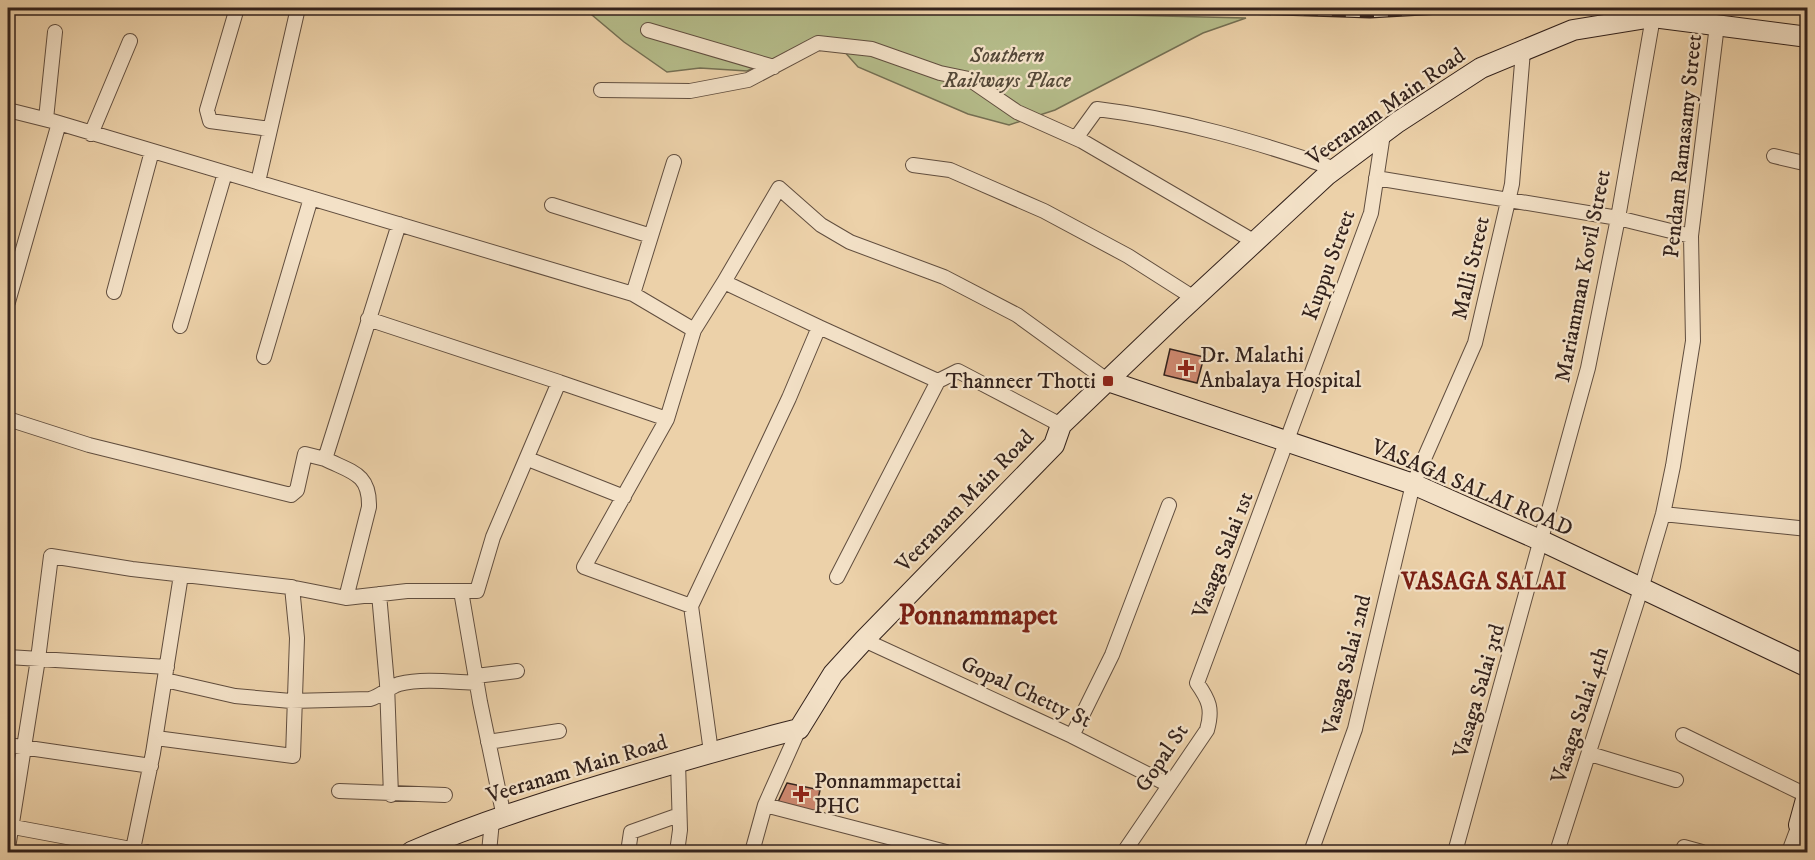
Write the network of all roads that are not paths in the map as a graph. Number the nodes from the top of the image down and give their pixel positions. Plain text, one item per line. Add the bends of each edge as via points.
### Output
1 (237, 8) edge
2 (298, 8) edge
3 (1656, 12) edge
4 (1717, 25) junction
5 (648, 30) dead end
6 (54, 32) dead end
7 (1808, 38) edge
8 (130, 41) dead end
9 (1523, 51) junction
10 (774, 67) junction
11 (601, 90) dead end
12 (8, 110) edge
13 (52, 121) junction
14 (270, 129) junction
15 (91, 134) junction
16 (1383, 134) junction
17 (1077, 138) junction
18 (152, 152) junction
19 (1774, 156) dead end
20 (674, 162) dead end
21 (1808, 164) edge
22 (913, 165) dead end
23 (1336, 169) junction
24 (225, 173) junction
25 (1376, 178) junction
26 (258, 182) junction
27 (311, 198) junction
28 (1509, 199) junction
29 (552, 205) dead end
30 (1618, 218) junction
31 (399, 225) junction
32 (651, 236) junction
33 (1691, 236) junction
34 (1255, 242) junction
35 (11, 276) edge
36 (724, 282) junction
37 (114, 292) dead end
38 (633, 294) junction
39 (1194, 298) junction
40 (8, 302) edge
41 (368, 320) junction
42 (180, 326) dead end
43 (819, 327) junction
44 (694, 330) junction
45 (264, 357) dead end
46 (938, 381) junction
47 (1108, 381) junction
48 (559, 382) junction
49 (8, 419) edge
50 (667, 419) junction
51 (1061, 425) junction
52 (1285, 440) junction
53 (325, 459) junction
54 (528, 459) junction
55 (1413, 484) junction
56 (624, 497) junction
57 (1169, 505) dead end
58 (1663, 514) junction
59 (1808, 529) edge
60 (1542, 541) junction
61 (181, 575) junction
62 (837, 577) dead end
63 (292, 587) junction
64 (1641, 589) junction
65 (461, 591) junction
66 (379, 594) junction
67 (346, 598) junction
68 (691, 606) junction
69 (864, 640) junction
70 (8, 657) edge
71 (38, 659) junction
72 (1808, 667) edge
73 (517, 671) dead end
74 (166, 673) junction
75 (476, 680) junction
76 (1197, 683) joint
77 (387, 692) junction
78 (296, 701) junction
79 (799, 729) junction
80 (559, 730) dead end
81 (1683, 735) dead end
82 (1072, 736) junction
83 (156, 738) junction
84 (488, 742) junction
85 (8, 745) edge
86 (24, 748) junction
87 (711, 752) junction
88 (1590, 754) junction
89 (678, 762) junction
90 (151, 766) junction
91 (1676, 780) dead end
92 (1169, 785) junction
93 (339, 791) dead end
94 (1807, 794) edge
95 (390, 795) junction
96 (445, 795) dead end
97 (765, 805) junction
98 (679, 815) junction
99 (498, 819) junction
100 (1799, 825) junction
101 (9, 826) edge
102 (443, 845) edge
103 (1808, 847) edge
104 (8, 848) edge
105 (140, 851) edge
106 (411, 852) edge
107 (489, 852) edge
108 (627, 852) edge
109 (677, 852) edge
110 (752, 852) edge
111 (946, 852) edge
112 (1124, 852) edge
113 (1311, 852) edge
114 (1455, 852) edge
115 (1557, 852) edge
116 (1682, 852) edge
117 (1702, 852) edge
118 (1789, 852) edge

1 - 14 street via 207,110 210,121
2 - 14 street
3 - 4 main road, Veeranam Main Road
3 - 9 main road, Veeranam Main Road via 1573,30
3 - 30 street, Mariamman Kovil Street
4 - 7 main road, Veeranam Main Road
4 - 33 street, Pendam Ramasamy Street
5 - 10 street
6 - 13 street
8 - 15 street
9 - 16 main road, Veeranam Main Road via 1481,68
9 - 28 street, Malli Street
10 - 11 street via 748,80 690,91
10 - 17 street via 818,43 872,49 969,79 1017,112
12 - 13 street
13 - 15 street
13 - 35 street
14 - 26 street
15 - 18 street
16 - 23 main road, Veeranam Main Road
16 - 25 street, Kuppu Street
17 - 23 street via 1097,109 1152,116 1247,138
17 - 34 street
18 - 24 street
18 - 37 street
19 - 21 street
20 - 32 street
22 - 39 street via 950,170 1044,211 1128,256
23 - 34 main road, Veeranam Main Road
24 - 26 street
24 - 42 street
25 - 28 street
25 - 52 street, Kuppu Street via 1371,213
26 - 27 street
27 - 31 street
27 - 45 street
28 - 30 street
28 - 55 street, Malli Street via 1474,343
29 - 32 street
30 - 33 street
30 - 60 street, Mariamman Kovil Street via 1588,368
31 - 38 street
31 - 41 street
32 - 38 street
33 - 58 street, Pendam Ramasamy Street via 1693,341
34 - 39 main road, Veeranam Main Road
35 - 40 street
36 - 43 street
36 - 44 street
36 - 47 street via 779,188 821,225 882,256 944,277 1017,315
38 - 44 street
39 - 47 main road, Veeranam Main Road
41 - 48 street
41 - 53 street
43 - 46 street
43 - 68 street
44 - 50 street
46 - 51 street via 958,371
46 - 62 street
47 - 51 main road, Veeranam Main Road
47 - 52 main road, VASAGA SALAI ROAD
48 - 50 street
48 - 54 street
49 - 53 street via 167,465 291,495 297,490 305,454
50 - 56 street
51 - 69 main road, Veeranam Main Road via 1054,446
52 - 55 main road, VASAGA SALAI ROAD
52 - 76 street, Vasaga Salai 1st
53 - 67 street via 362,479 369,495
54 - 56 street
54 - 65 street via 493,537 477,591
55 - 60 main road, VASAGA SALAI ROAD
55 - 113 street, Vasaga Salai 2nd via 1355,729
56 - 68 street via 584,567
57 - 82 street via 1112,655
58 - 59 street
58 - 64 street, Pendam Ramasamy Street
60 - 64 main road, VASAGA SALAI ROAD
60 - 114 street, Vasaga Salai 3rd
61 - 63 street
61 - 71 street via 51,556
61 - 74 street
63 - 67 street
63 - 78 street via 297,639
64 - 72 main road, VASAGA SALAI ROAD
64 - 88 street, Vasaga Salai 4th
65 - 66 street
65 - 75 street
66 - 67 street
66 - 77 street
68 - 87 street
69 - 79 main road, Veeranam Main Road via 833,674
69 - 82 street, Gopal Chetty St
70 - 71 street
71 - 74 street
71 - 86 street
73 - 75 street
74 - 78 street via 236,696
74 - 83 street
75 - 77 street via 398,685
75 - 84 street
76 - 92 street, Gopal St via 1210,702 1211,716 1207,730
77 - 78 street via 370,699
77 - 95 street
78 - 83 street via 293,756
79 - 87 main road, Veeranam Main Road
79 - 97 street
80 - 84 street
81 - 94 street
82 - 92 street, Gopal Chetty St
83 - 90 street
84 - 99 street
85 - 86 street
86 - 90 street
86 - 101 street
87 - 89 main road, Veeranam Main Road
88 - 91 street
88 - 115 street, Vasaga Salai 4th
89 - 98 street
89 - 99 main road, Veeranam Main Road
90 - 105 street
92 - 112 street, Gopal St
93 - 95 street
94 - 100 main road
95 - 96 street
97 - 110 street
97 - 111 street
98 - 108 street via 631,832
98 - 109 street
99 - 102 main road, Veeranam Main Road
99 - 107 street
100 - 103 main road
100 - 118 street
101 - 104 street
101 - 105 street
102 - 106 main road, Veeranam Main Road
116 - 117 street via 1684,847

